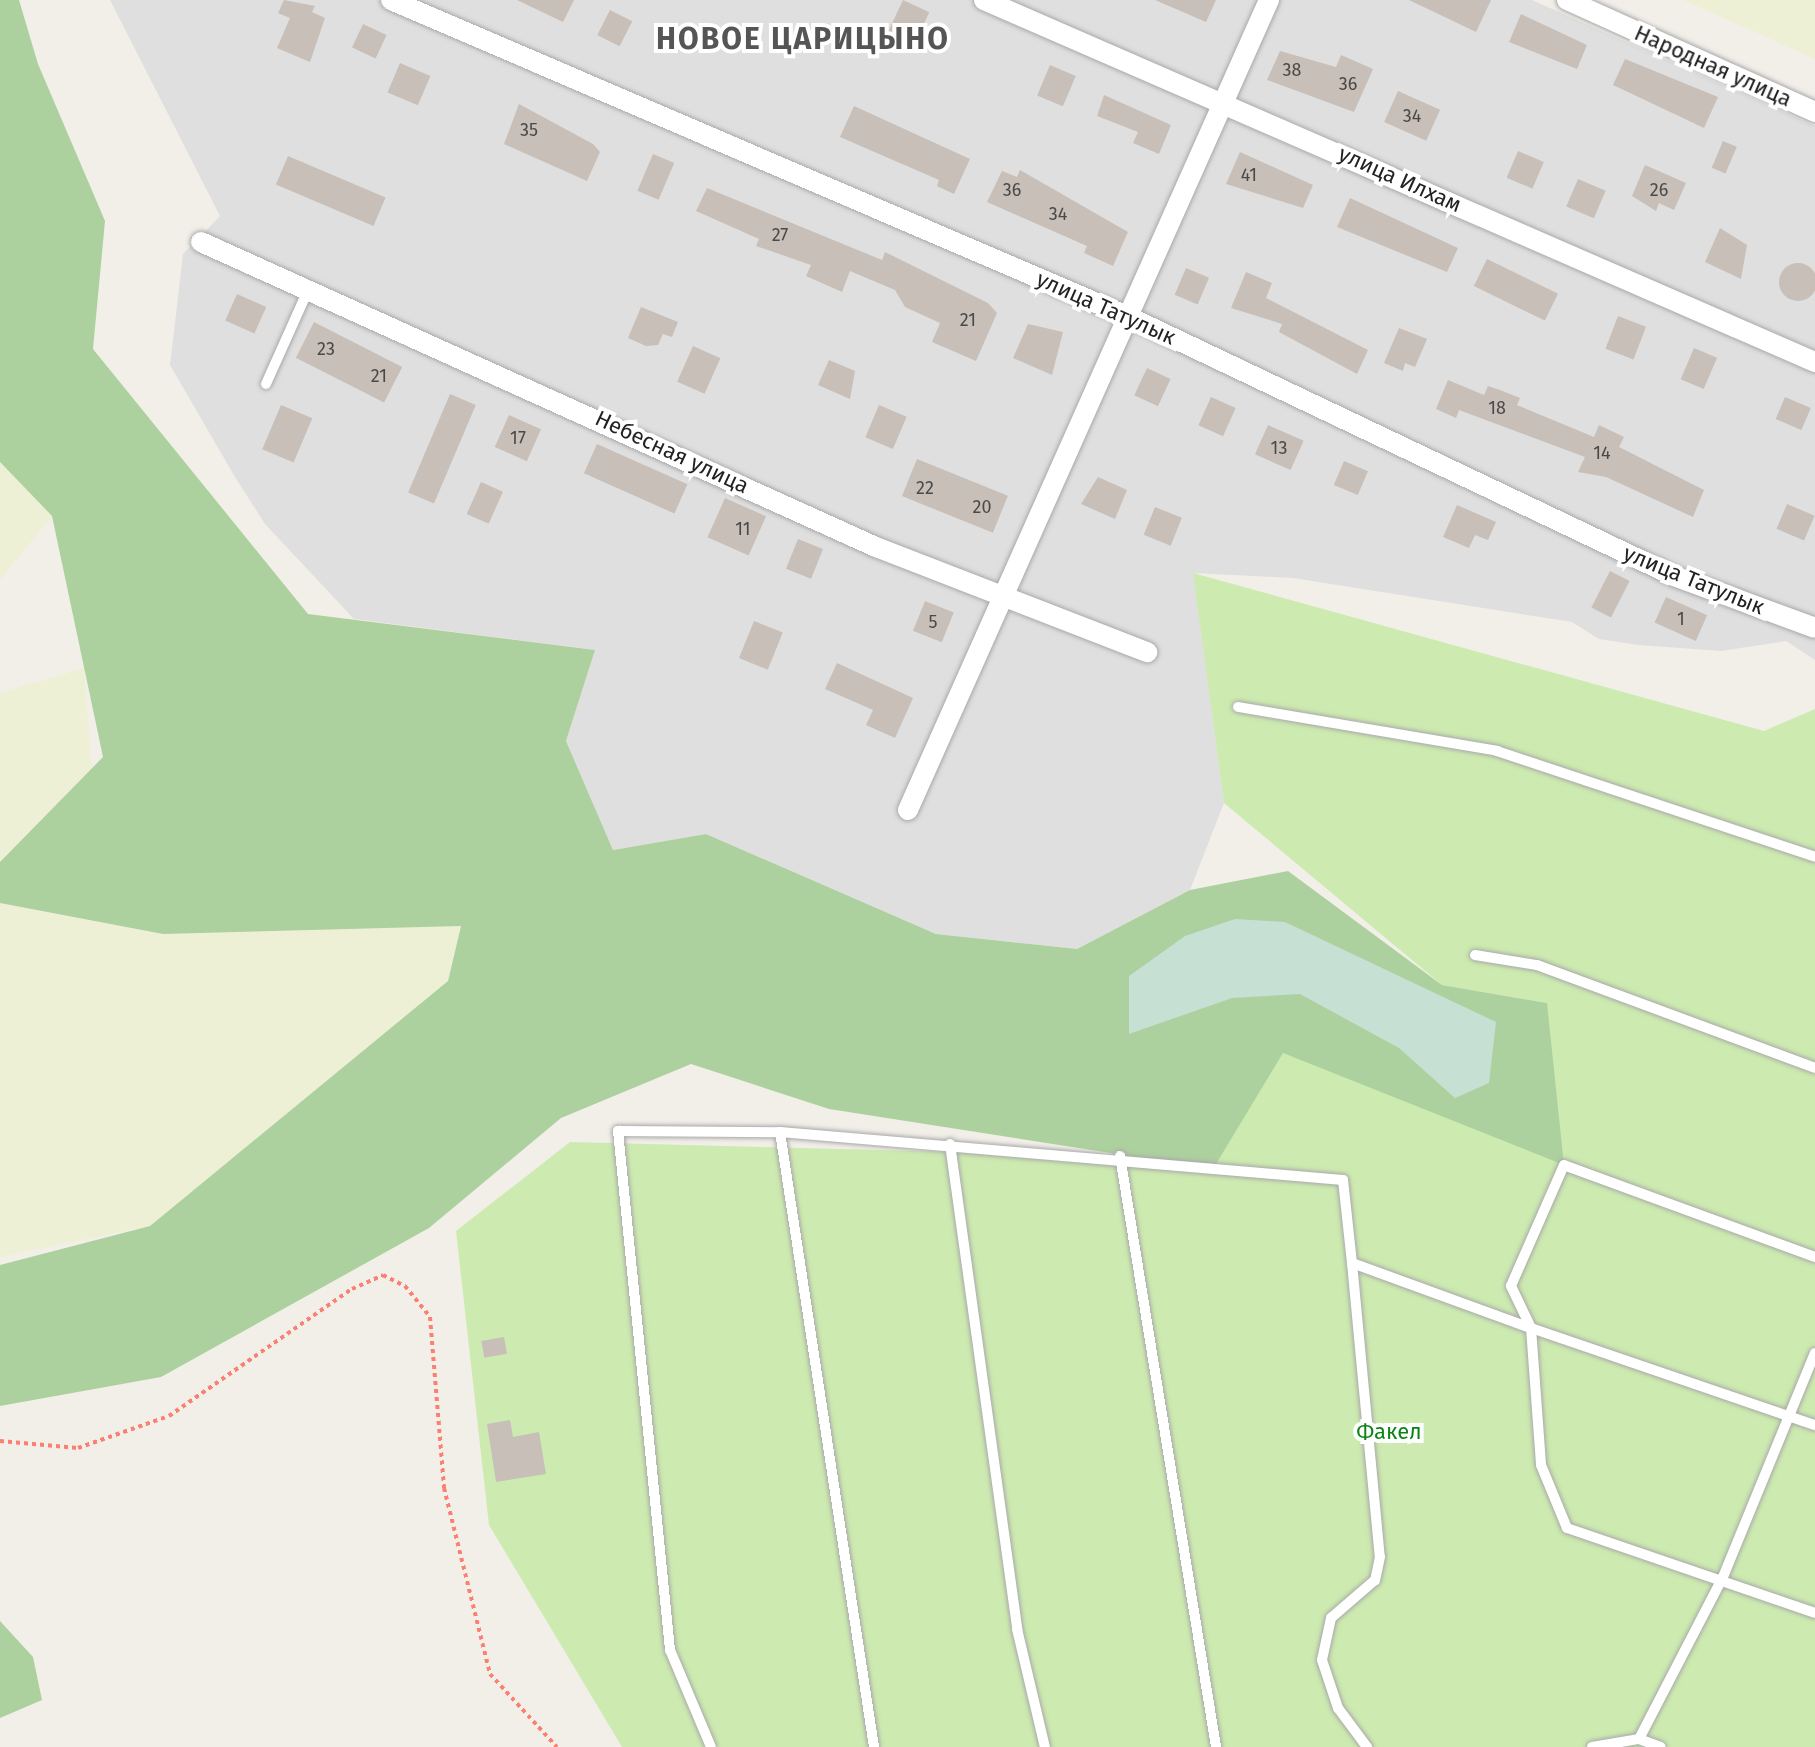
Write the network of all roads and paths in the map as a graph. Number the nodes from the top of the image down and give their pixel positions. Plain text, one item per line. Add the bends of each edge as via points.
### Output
1 (391, 0) edge
2 (984, 0) edge
3 (1269, 0) edge
4 (1567, 0) edge
5 (1226, 103) junction
6 (1815, 112) edge
7 (201, 242) dead end
8 (309, 288) junction
9 (1127, 316) junction
10 (1815, 362) edge
11 (266, 384) dead end
12 (1003, 594) junction
13 (1815, 628) edge
14 (1147, 652) dead end
15 (1238, 707) dead end
16 (908, 810) dead end
17 (1815, 857) edge
18 (1475, 955) dead end
19 (1815, 1068) edge
20 (780, 1132) junction
21 (950, 1144) junction
22 (1120, 1156) junction
23 (1815, 1257) edge
24 (1352, 1263) junction
25 (1531, 1328) junction
26 (1815, 1353) edge
27 (1790, 1416) junction
28 (1815, 1425) edge
29 (0, 1441) edge
30 (1723, 1577) junction
31 (1815, 1613) edge
32 (1639, 1739) junction
33 (557, 1747) edge
34 (711, 1747) edge
35 (874, 1747) edge
36 (1045, 1747) edge
37 (1216, 1747) edge
38 (1367, 1747) edge
39 (1592, 1747) edge
40 (1661, 1747) edge

1 - 9 street, улица Татулык
2 - 5 street, улица Илхам
3 - 5 street
4 - 6 street, Народная улица
5 - 9 street
5 - 10 street, улица Илхам
7 - 8 street, Небесная улица
8 - 11 lane
8 - 12 street, Небесная улица via 876,547
9 - 12 street
9 - 13 street, улица Татулык via 1674,576
12 - 14 street, Небесная улица
12 - 16 street
15 - 17 lane via 1497,751
18 - 19 lane via 1537,965
20 - 21 lane
20 - 34 lane via 618,1131 670,1650
20 - 35 lane
21 - 22 lane
21 - 36 lane via 1017,1629
22 - 24 lane via 1343,1180
22 - 37 lane
23 - 25 lane via 1564,1165 1511,1286
24 - 25 lane
24 - 38 lane via 1380,1557 1375,1580 1331,1618 1322,1660 1338,1708
25 - 27 lane
25 - 30 lane via 1541,1465 1567,1528
26 - 27 lane
27 - 28 lane
27 - 30 lane
29 - 33 path via 78,1448 169,1416 352,1289 383,1275 405,1286 430,1317 444,1488 490,1674
30 - 31 lane
30 - 32 lane
32 - 39 lane
32 - 40 lane

